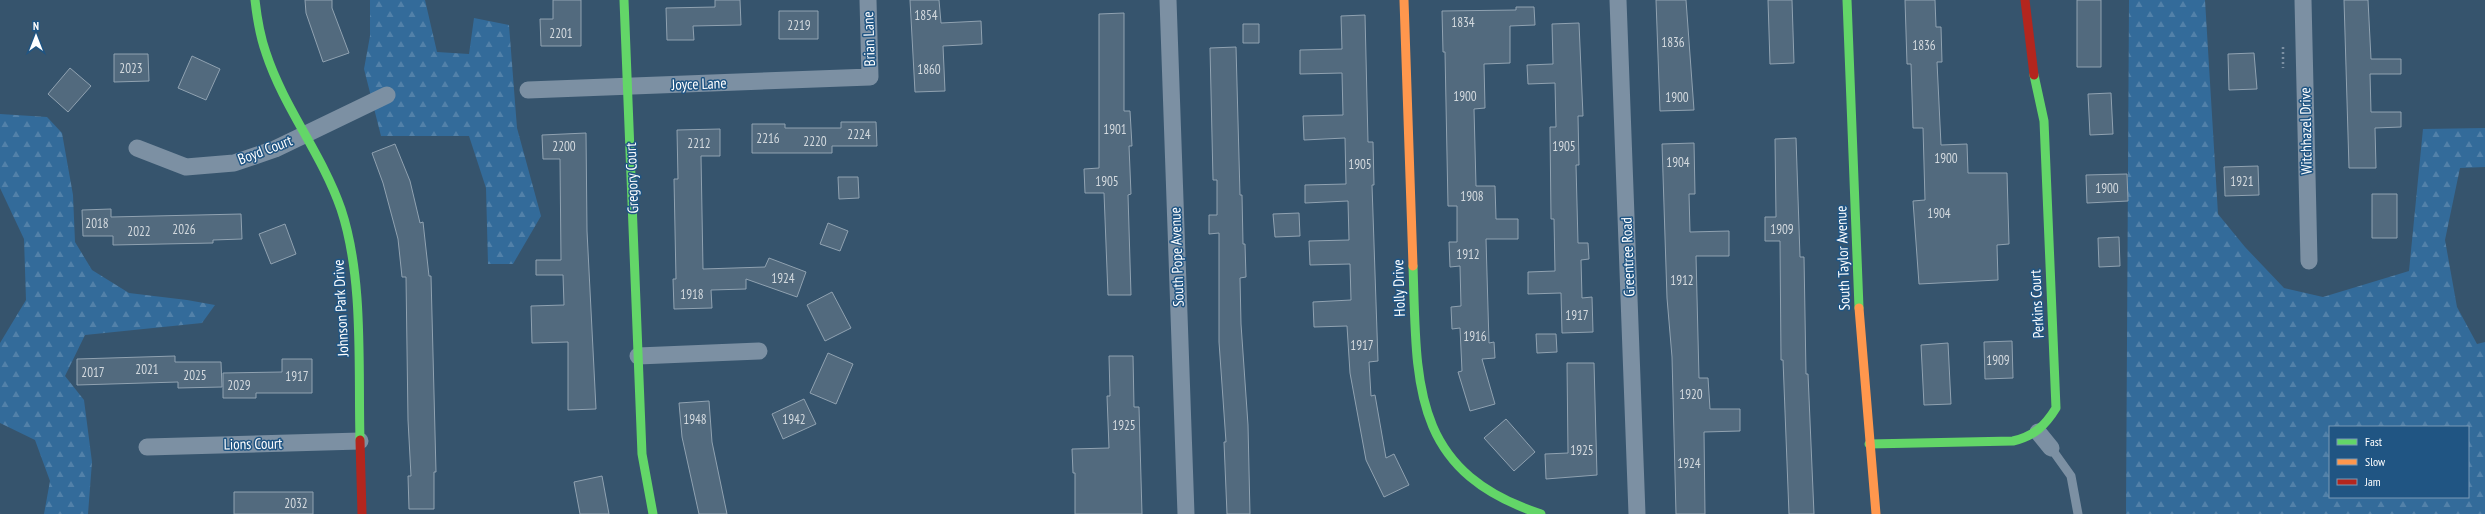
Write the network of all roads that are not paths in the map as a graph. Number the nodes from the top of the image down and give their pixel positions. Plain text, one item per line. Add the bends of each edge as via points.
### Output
1 (255, 0) edge
2 (624, 0) edge
3 (868, 0) edge
4 (1168, 0) edge
5 (1404, 0) edge
6 (1618, 0) edge
7 (1847, 0) edge
8 (2026, 0) edge
9 (2303, 0) edge
10 (870, 78) joint
11 (629, 86) junction
12 (528, 90) dead end
13 (387, 95) dead end
14 (304, 135) junction
15 (137, 148) dead end
16 (2309, 261) dead end
17 (759, 351) dead end
18 (638, 356) junction
19 (2038, 432) junction
20 (360, 441) junction
21 (1869, 444) junction
22 (147, 447) dead end
23 (2051, 448) joint
24 (362, 514) edge
25 (653, 514) edge
26 (1186, 514) edge
27 (1541, 514) edge
28 (1637, 514) edge
29 (1876, 514) edge
30 (2078, 514) edge

1 - 14 street, Johnson Park Drive via 261,36 272,72
2 - 11 street, Gregory Court
3 - 10 street, Brian Lane
4 - 26 street, South Pope Avenue
5 - 27 street, Holly Drive via 1416,364 1420,395 1430,423 1444,449 1468,477 1486,492 1515,507
6 - 28 street, Greentree Road
7 - 21 street, South Taylor Avenue via 1858,299
8 - 19 street, Perkins Court via 2031,61 2044,121 2056,408
9 - 16 street, Witchhazel Drive
10 - 11 street, Joyce Lane
11 - 12 street, Joyce Lane
11 - 18 street, Gregory Court
13 - 14 street, Boyd Court
14 - 15 street, Boyd Court via 253,157 212,166 186,167
14 - 20 street, Johnson Park Drive via 338,201 355,266
17 - 18 street
18 - 25 street, Gregory Court via 642,454
19 - 21 street, Perkins Court via 2026,439 2013,441
19 - 23 street
20 - 22 street, Lions Court
20 - 24 street, Johnson Park Drive
21 - 29 street, South Taylor Avenue
23 - 30 lane via 2071,476

